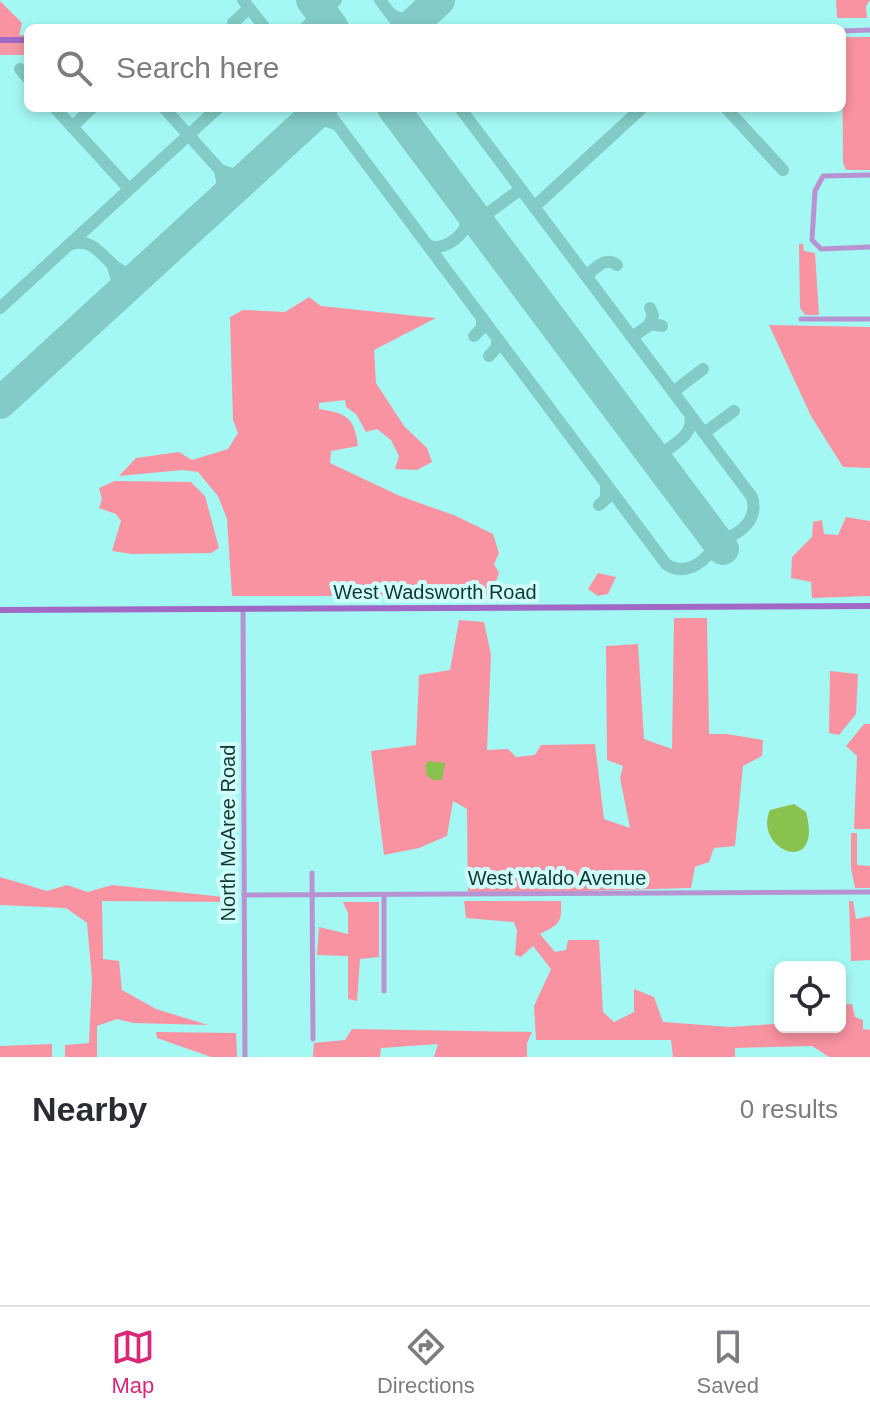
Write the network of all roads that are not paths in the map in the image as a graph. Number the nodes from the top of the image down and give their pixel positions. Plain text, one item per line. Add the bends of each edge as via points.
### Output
1 (870, 30) edge
2 (846, 31) edge
3 (0, 40) edge
4 (24, 40) edge
5 (870, 175) edge
6 (870, 247) edge
7 (801, 319) dead end
8 (870, 319) edge
9 (870, 606) edge
10 (243, 609) junction
11 (0, 610) edge
12 (312, 873) dead end
13 (870, 892) edge
14 (244, 895) junction
15 (311, 895) junction
16 (384, 895) junction
17 (384, 991) dead end
18 (313, 1039) dead end
19 (245, 1057) edge

1 - 2 street
3 - 4 main road
5 - 6 street via 823,176 815,191 812,240 821,249
7 - 8 street
9 - 10 main road, West Wadsworth Road
10 - 11 main road, West Wadsworth Road
10 - 14 street, North McAree Road
12 - 15 street
13 - 16 street, West Waldo Avenue
14 - 15 street, West Waldo Avenue
14 - 19 street, North McAree Road
15 - 16 street, West Waldo Avenue
15 - 18 street
16 - 17 street

